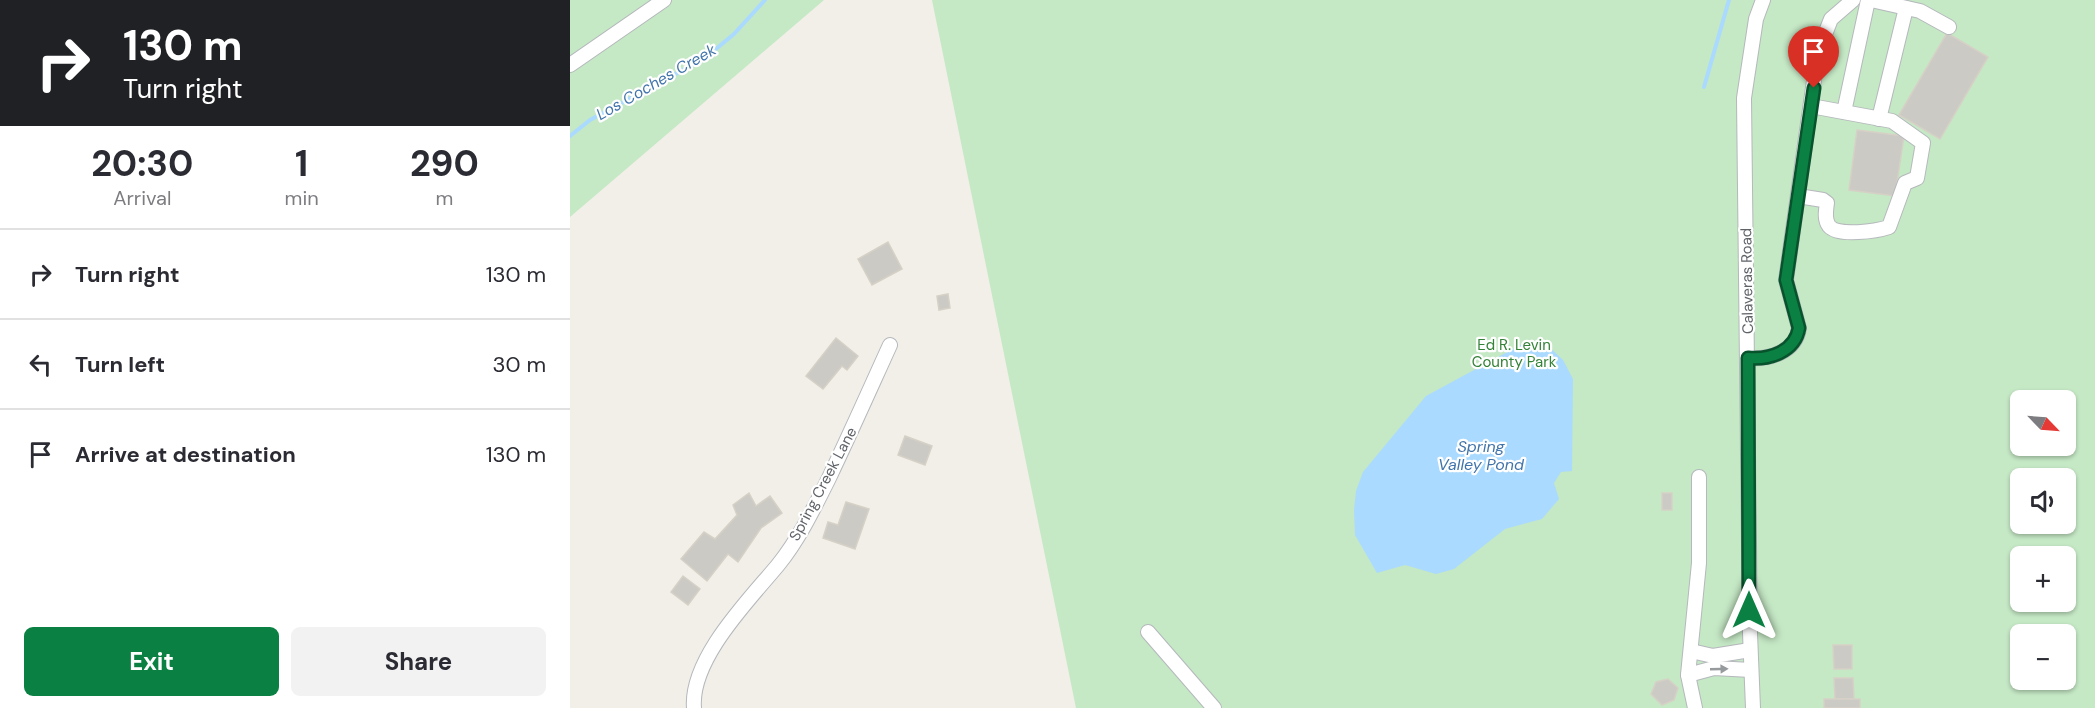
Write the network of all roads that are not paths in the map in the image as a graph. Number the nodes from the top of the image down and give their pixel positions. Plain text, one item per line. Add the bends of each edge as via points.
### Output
1 (664, 0) edge
2 (1763, 0) edge
3 (1852, 0) edge
4 (1869, 0) edge
5 (1906, 8) junction
6 (1949, 27) dead end
7 (570, 65) edge
8 (1811, 106) junction
9 (1844, 112) junction
10 (1879, 119) junction
11 (1798, 196) junction
12 (890, 345) dead end
13 (1748, 358) junction
14 (1699, 477) dead end
15 (1148, 632) dead end
16 (1750, 650) junction
17 (1691, 651) junction
18 (1751, 670) junction
19 (1688, 675) junction
20 (694, 708) edge
21 (1214, 708) edge
22 (1695, 708) edge
23 (1753, 708) edge

1 - 7 street
2 - 13 street, Calaveras Road via 1756,19 1744,98
3 - 8 street via 1831,19 1818,52
4 - 5 street
4 - 9 street
5 - 6 street
5 - 10 street
8 - 9 street
8 - 11 street
9 - 10 street
10 - 11 street via 1892,121 1923,142 1917,177 1905,183 1889,226 1868,231 1834,229 1825,216 1827,203
11 - 13 street via 1786,280 1798,337 1778,353 1762,359
12 - 20 street, Spring Creek Lane via 809,519 780,563 736,612 701,669
13 - 16 street, Calaveras Road
14 - 17 street via 1699,563
15 - 21 street
16 - 17 street via 1713,656
16 - 18 street, Calaveras Road
17 - 19 street
19 -> 18 street via 1714,668
18 - 23 street, Calaveras Road
19 - 22 street

